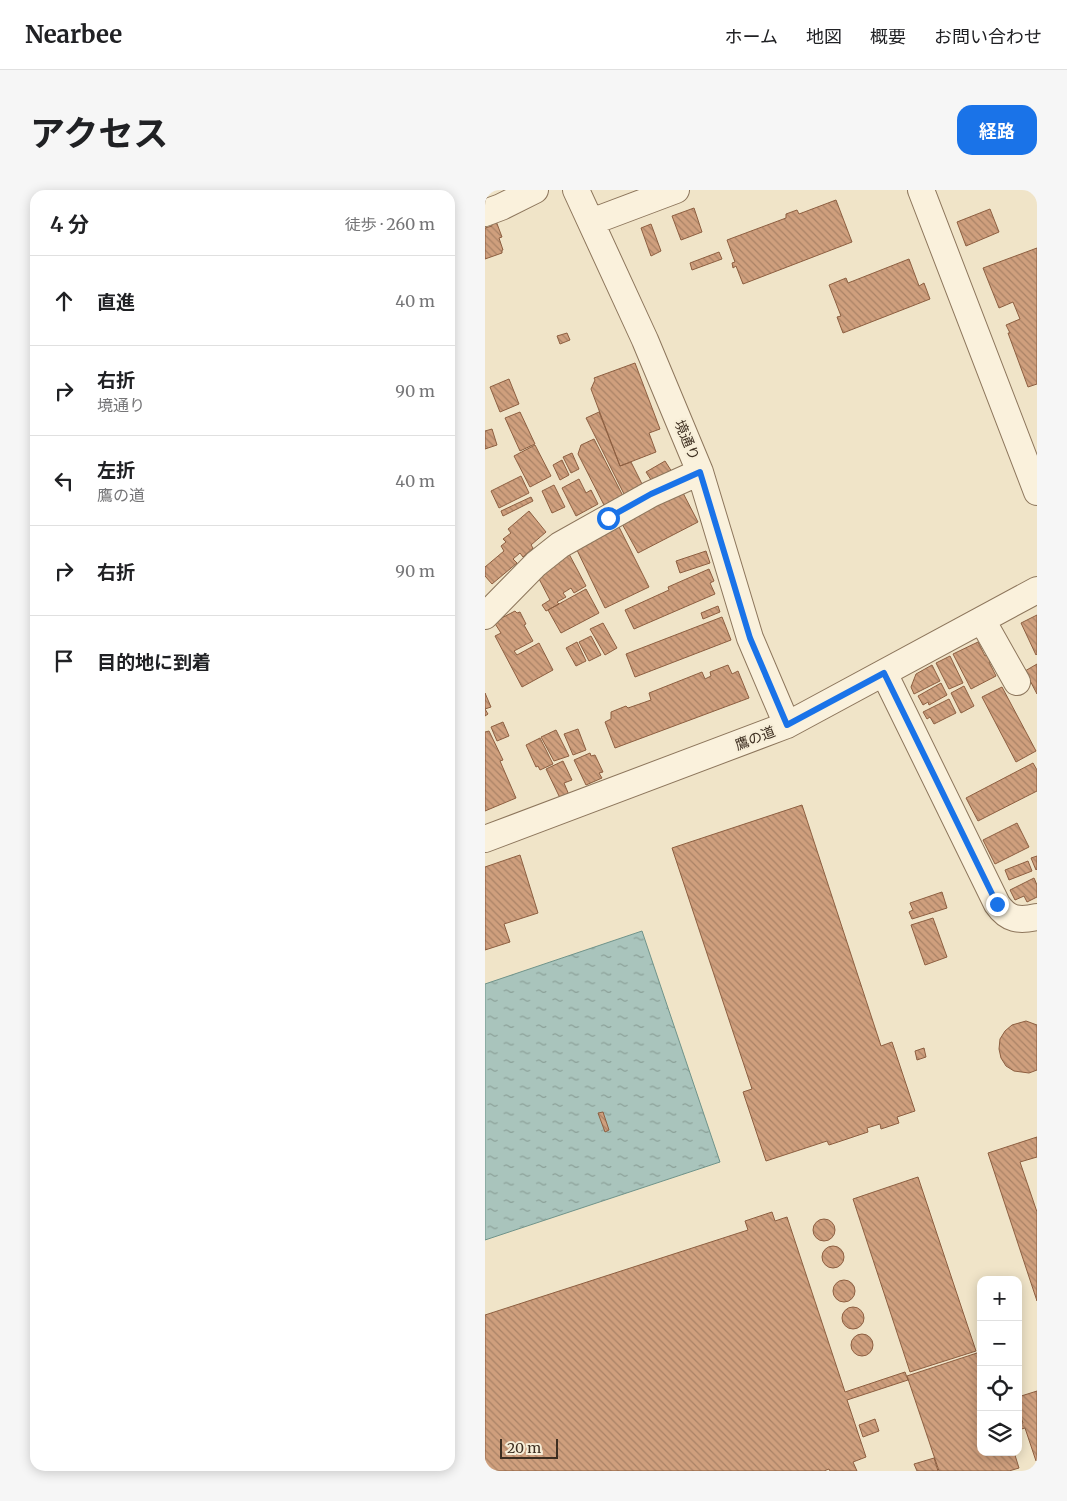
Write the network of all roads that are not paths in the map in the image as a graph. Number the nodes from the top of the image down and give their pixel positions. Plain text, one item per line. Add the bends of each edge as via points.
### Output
1 (535, 190) edge
2 (576, 190) edge
3 (676, 190) edge
4 (921, 190) edge
5 (485, 213) edge
6 (591, 222) junction
7 (700, 472) junction
8 (1037, 492) edge
9 (1037, 590) edge
10 (485, 616) edge
11 (981, 620) junction
12 (884, 673) junction
13 (1017, 682) dead end
14 (787, 725) junction
15 (485, 839) edge
16 (1037, 917) edge

1 - 5 street
2 - 6 street, 境通り
3 - 6 street
4 - 8 street
6 - 7 street, 境通り
7 - 10 street via 651,494 560,544
7 - 14 street, 境通り via 750,638
9 - 11 street, 鷹の道
11 - 12 street, 鷹の道
11 - 13 street
12 - 14 street, 鷹の道
12 - 16 street via 1003,914 1019,919
14 - 15 street, 鷹の道

